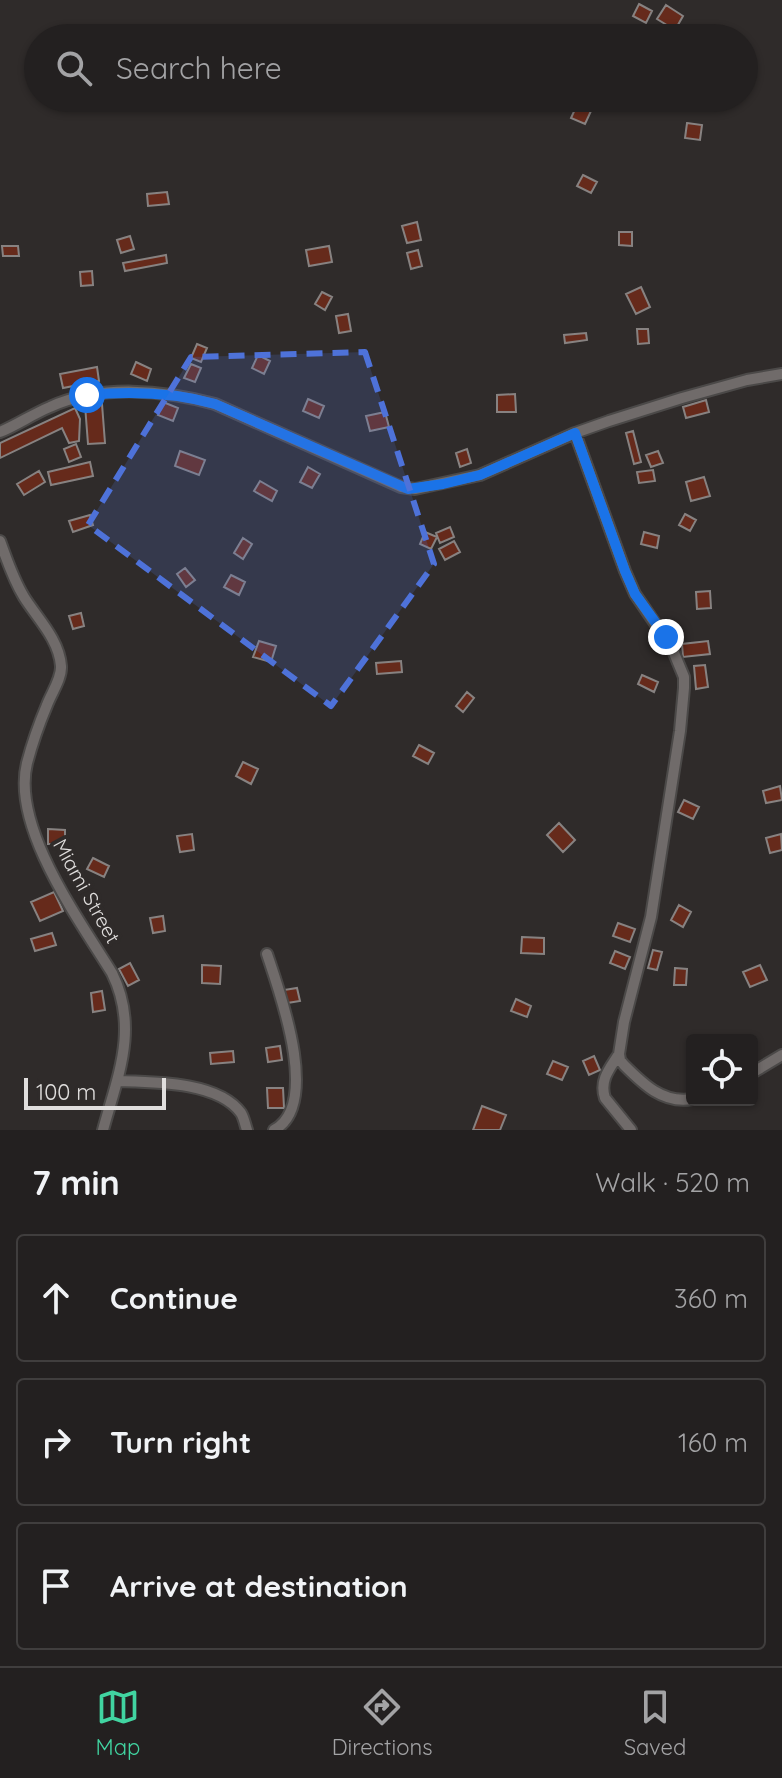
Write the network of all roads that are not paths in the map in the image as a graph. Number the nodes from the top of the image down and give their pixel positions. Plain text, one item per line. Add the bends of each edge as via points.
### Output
1 (782, 374) edge
2 (0, 432) edge
3 (575, 433) junction
4 (0, 541) edge
5 (267, 954) dead end
6 (619, 1054) junction
7 (782, 1055) edge
8 (758, 1069) edge
9 (117, 1081) junction
10 (686, 1100) edge
11 (103, 1130) edge
12 (247, 1130) edge
13 (274, 1130) edge
14 (631, 1130) edge

1 - 3 street via 682,398
2 - 3 street via 87,395 183,396 215,404 408,489 480,475
3 - 6 street via 625,571 672,648 684,688 651,917
4 - 9 street, Miami Street via 61,665 27,765 27,805 51,872 118,985 126,1031
5 - 13 street via 295,1061 294,1106
6 - 10 street via 653,1092
6 - 14 street via 605,1074 603,1092
7 - 8 street
9 - 11 street, Miami Street
9 - 12 street via 164,1083 220,1096 243,1115

